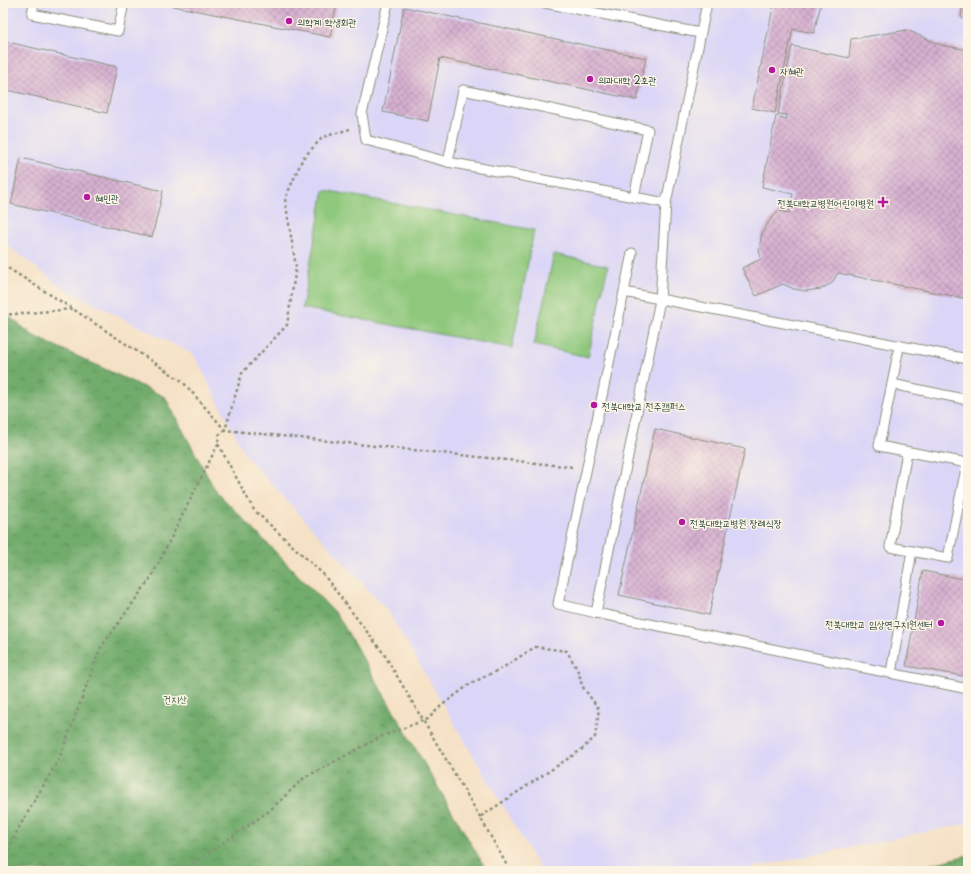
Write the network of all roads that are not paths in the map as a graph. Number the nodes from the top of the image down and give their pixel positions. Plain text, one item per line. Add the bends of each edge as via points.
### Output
1 (34, 3) edge
2 (124, 3) edge
3 (388, 3) edge
4 (545, 3) edge
5 (706, 3) edge
6 (700, 33) junction
7 (448, 162) junction
8 (634, 197) junction
9 (666, 203) junction
10 (632, 254) dead end
11 (624, 292) junction
12 (660, 300) junction
13 (899, 347) junction
14 (968, 359) edge
15 (892, 384) junction
16 (968, 400) edge
17 (907, 452) junction
18 (912, 551) junction
19 (596, 613) junction
20 (891, 673) junction
21 (968, 689) edge

1 - 2 lane via 32,14 118,31
3 - 7 lane via 362,114 366,140
4 - 6 lane
5 - 6 lane
6 - 9 lane
7 - 8 lane
7 - 8 lane via 463,90 648,130
8 - 9 lane
9 - 12 lane
10 - 11 lane
11 - 12 lane
11 - 19 lane via 558,604
12 - 13 lane
12 - 19 lane
13 - 14 lane
13 - 15 lane
15 - 16 lane
15 - 17 lane via 879,446
17 - 18 lane via 890,547
17 - 18 lane via 966,463 948,558
18 - 20 lane
19 - 20 lane
20 - 21 lane

